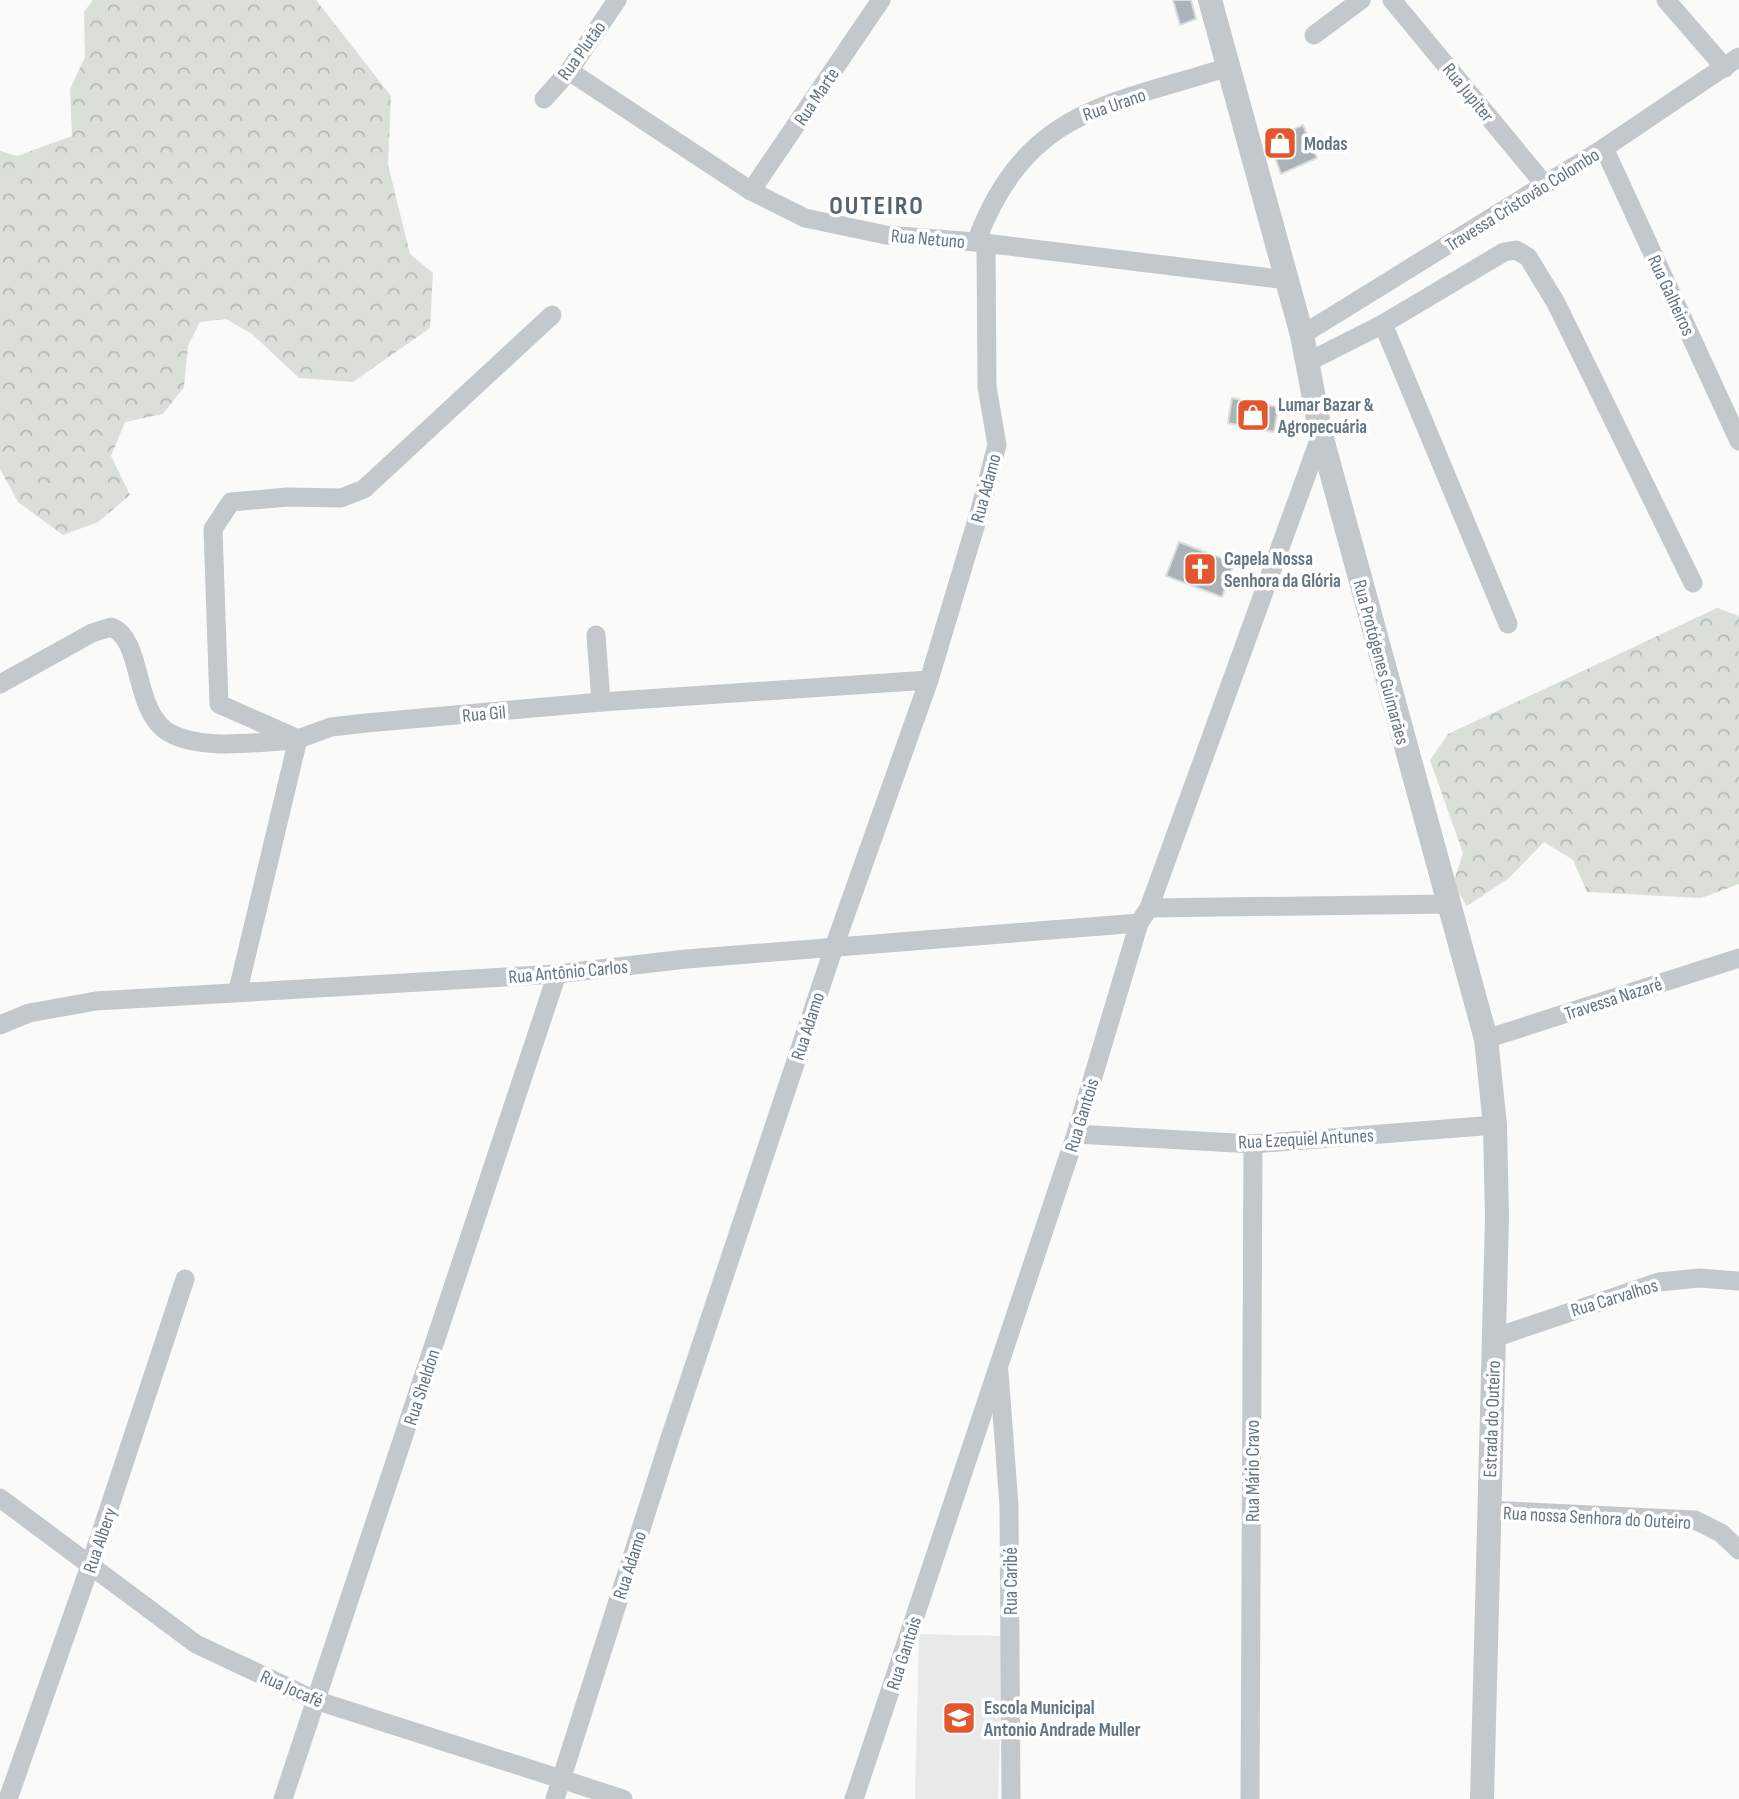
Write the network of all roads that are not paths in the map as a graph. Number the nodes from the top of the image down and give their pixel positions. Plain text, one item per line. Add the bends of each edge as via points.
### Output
1 (617, 0) edge
2 (881, 0) edge
3 (1210, 0) edge
4 (1361, 0) edge
5 (1392, 0) edge
6 (1666, 0) edge
7 (1314, 35) dead end
8 (1732, 63) edge
9 (1229, 67) junction
10 (569, 71) junction
11 (544, 99) dead end
12 (1604, 148) junction
13 (1545, 185) junction
14 (751, 191) junction
15 (981, 243) junction
16 (1287, 280) junction
17 (552, 315) dead end
18 (1383, 324) junction
19 (1302, 335) junction
20 (1306, 363) junction
21 (1321, 435) junction
22 (1739, 441) edge
23 (1693, 583) dead end
24 (1508, 624) dead end
25 (596, 635) dead end
26 (929, 680) junction
27 (0, 684) edge
28 (601, 702) junction
29 (298, 739) junction
30 (1448, 904) junction
31 (1144, 915) junction
32 (834, 947) junction
33 (1739, 958) edge
34 (557, 974) junction
35 (238, 990) junction
36 (0, 1025) edge
37 (1486, 1039) junction
38 (1495, 1125) junction
39 (1076, 1134) junction
40 (1253, 1144) junction
41 (185, 1279) dead end
42 (1739, 1281) edge
43 (1494, 1338) junction
44 (998, 1364) junction
45 (0, 1498) edge
46 (1488, 1510) junction
47 (1739, 1550) edge
48 (90, 1566) junction
49 (315, 1700) junction
50 (561, 1779) junction
51 (8, 1799) edge
52 (283, 1799) edge
53 (555, 1799) edge
54 (622, 1799) edge
55 (854, 1799) edge
56 (1012, 1799) edge
57 (1250, 1799) edge
58 (1482, 1799) edge

1 - 10 street, Rua Plutão
2 - 14 street, Rua Marte
3 - 9 street, Rua Protógenes Guimarães
4 - 7 street
5 - 13 street, Rua Jupiter
6 - 8 street
8 - 12 street, Travessa Cristovão Colombo
9 - 15 street, Rua Urano via 1080,114 1048,134 1000,189 987,211
9 - 16 street, Rua Protógenes Guimarães
10 - 11 street, Rua Plutão
10 - 14 street, Rua Netuno
12 - 13 street, Travessa Cristovão Colombo
12 - 22 street, Rua Galheiros
13 - 19 street, Travessa Cristovão Colombo
14 - 15 street, Rua Netuno via 805,218 843,227
15 - 16 street, Rua Netuno
15 - 26 street, Rua Adamo via 987,387 997,445
16 - 19 street, Rua Protógenes Guimarães
17 - 29 street via 365,489 341,498 231,502 213,529 219,704
18 - 20 street
18 - 23 street via 1504,252 1516,250 1528,257 1556,303
18 - 24 street
19 - 20 street, Rua Protógenes Guimarães
20 - 21 street, Rua Protógenes Guimarães
21 - 30 street, Rua Protógenes Guimarães
21 - 31 street, Rua Gantois
25 - 28 street
26 - 28 street, Rua Gil
26 - 32 street, Rua Adamo
27 - 29 street, Rua Gil via 92,632 111,627 123,634 148,706 166,730 196,741 225,744
28 - 29 street, Rua Gil via 331,727
29 - 35 street
30 - 31 street, Rua Antônio Carlos
30 - 37 street, Rua Protógenes Guimarães
31 - 32 street, Rua Antônio Carlos
31 - 39 street, Rua Gantois
32 - 34 street, Rua Antônio Carlos
32 - 50 street, Rua Adamo
33 - 37 street, Travessa Nazaré
34 - 35 street, Rua Antônio Carlos
34 - 49 street, Rua Sheldon
35 - 36 street, Rua Antônio Carlos via 96,1001 29,1013
37 - 38 street, Estrada do Outeiro
38 - 40 street, Rua Ezequiel Antunes
38 - 43 street, Estrada do Outeiro
39 - 40 street, Rua Ezequiel Antunes
39 - 44 street, Rua Gantois
40 - 57 street, Rua Mário Cravo
41 - 48 street, Rua Albery
42 - 43 street, Rua Carvalhos via 1659,1282
43 - 46 street, Estrada do Outeiro
44 - 55 street, Rua Gantois
44 - 56 street, Rua Caribé via 1009,1506
45 - 48 street, Rua Jocafé
46 - 47 street, Rua nossa Senhora do Outeiro via 1695,1520 1721,1532
46 - 58 street, Estrada do Outeiro
48 - 49 street, Rua Jocafé via 196,1644
48 - 51 street, Rua Albery
49 - 50 street, Rua Jocafé
49 - 52 street, Rua Sheldon
50 - 53 street, Rua Adamo
50 - 54 street, Rua Jocafé

